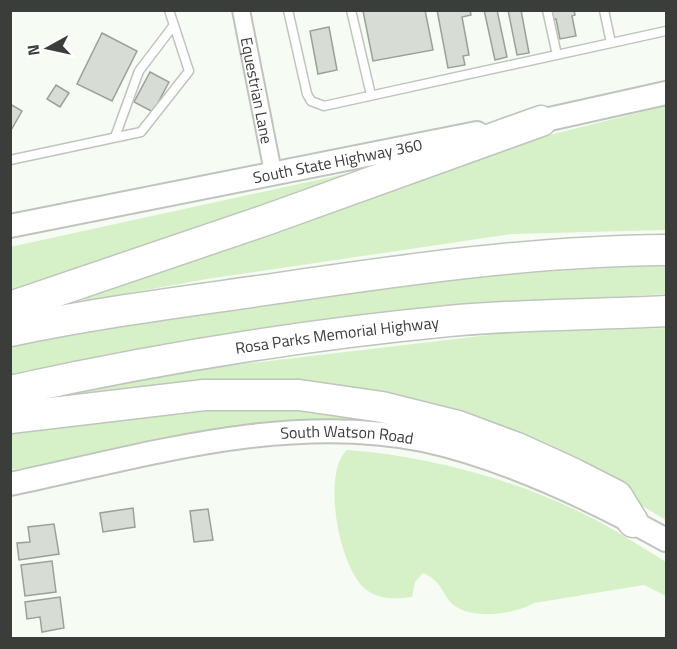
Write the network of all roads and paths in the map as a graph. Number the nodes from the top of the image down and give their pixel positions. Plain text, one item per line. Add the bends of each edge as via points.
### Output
1 (169, 10) edge
2 (240, 10) edge
3 (288, 10) edge
4 (351, 10) edge
5 (547, 10) edge
6 (604, 10) edge
7 (174, 25) junction
8 (666, 31) edge
9 (611, 43) junction
10 (557, 55) junction
11 (666, 93) edge
12 (371, 95) junction
13 (541, 121) junction
14 (115, 137) junction
15 (10, 160) edge
16 (273, 172) junction
17 (10, 226) edge
18 (666, 250) edge
19 (10, 307) edge
20 (666, 311) edge
21 (10, 331) edge
22 (10, 391) edge
23 (10, 418) edge
24 (10, 484) edge
25 (633, 522) junction
26 (666, 540) edge

1 - 7 lane
2 - 16 street, Equestrian Lane
3 - 12 lane via 311,101 324,106
4 - 12 lane
5 - 10 lane
6 - 9 lane
7 - 14 lane via 139,71
7 - 14 lane via 189,71 141,132
8 - 9 lane
9 - 10 lane
10 - 12 lane
11 - 13 main road, South State Highway 360
13 - 16 main road, South State Highway 360
13 - 19 highway
14 - 15 lane
16 - 17 main road, South State Highway 360
18 - 21 highway via 429,266 74,317
20 - 22 highway, Rosa Parks Memorial Highway via 452,321 268,341
23 - 25 highway via 204,395 299,395 382,407 458,426 574,474 617,496
24 - 25 main road, South Watson Road via 213,442 330,431 447,446 535,478
25 - 26 main road, South Watson Road

